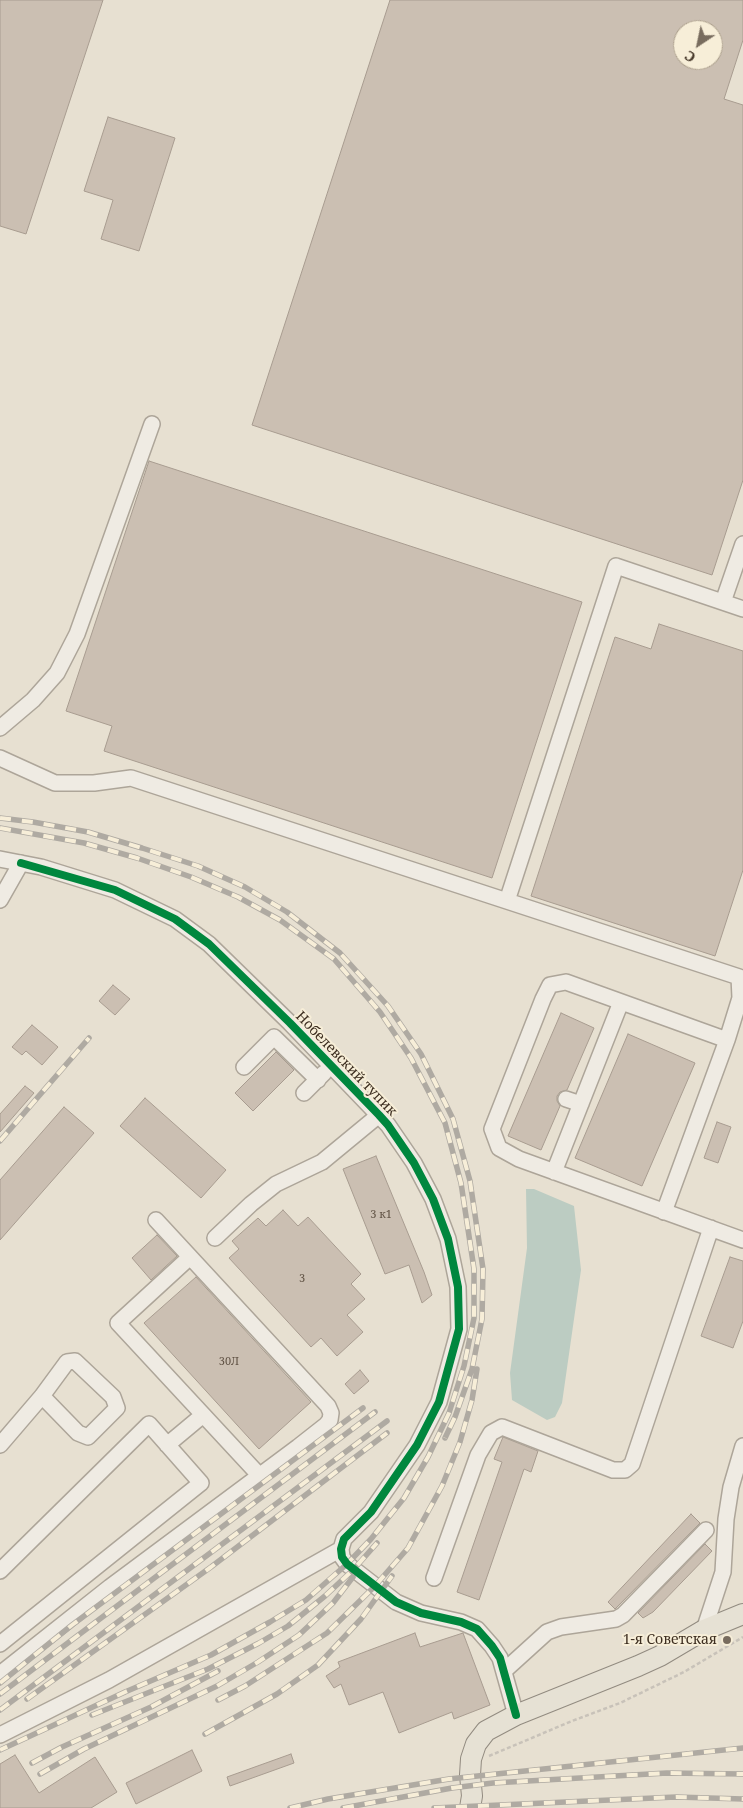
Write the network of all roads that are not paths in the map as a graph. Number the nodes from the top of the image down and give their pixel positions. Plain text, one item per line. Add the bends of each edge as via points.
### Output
1 (152, 424) dead end
2 (743, 544) edge
3 (723, 602) junction
4 (743, 609) edge
5 (0, 728) edge
6 (0, 758) edge
7 (0, 859) edge
8 (21, 863) junction
9 (0, 900) edge
10 (507, 901) junction
11 (622, 1002) junction
12 (727, 1040) junction
13 (331, 1066) junction
14 (244, 1067) dead end
15 (318, 1080) junction
16 (304, 1093) dead end
17 (566, 1099) dead end
18 (581, 1104) junction
19 (378, 1115) junction
20 (554, 1172) junction
21 (664, 1212) junction
22 (156, 1220) dead end
23 (711, 1228) junction
24 (215, 1238) dead end
25 (743, 1240) edge
26 (190, 1257) junction
27 (42, 1396) junction
28 (203, 1415) junction
29 (0, 1445) edge
30 (168, 1445) junction
31 (743, 1446) edge
32 (258, 1475) junction
33 (706, 1530) dead end
34 (341, 1549) junction
35 (0, 1570) edge
36 (434, 1578) dead end
37 (743, 1614) edge
38 (704, 1630) junction
39 (0, 1644) edge
40 (504, 1671) junction
41 (0, 1674) edge
42 (516, 1715) junction
43 (2, 1731) edge
44 (470, 1808) edge

1 - 5 street via 77,634 57,673 33,700
2 - 3 street
3 - 4 street
3 - 10 street via 616,566
6 - 10 street via 55,783 94,784 131,778
7 - 8 street, Нобелевский тупик
8 - 9 street
8 - 13 street, Нобелевский тупик via 115,890 175,918 209,944
10 - 12 street via 739,977 740,998
11 - 12 street
11 - 18 street
11 - 20 street via 566,982 550,985 536,1017 492,1129 499,1148
12 - 21 street
13 - 15 street
13 - 19 street, Нобелевский тупик
14 - 15 street via 274,1037
15 - 16 street
17 - 18 street
18 - 20 street
19 - 24 street via 322,1162 276,1184
19 - 34 street, Нобелевский тупик via 414,1163 433,1199 448,1239 458,1287 458,1329 439,1402 417,1445 371,1512 344,1539
20 - 21 street
21 - 23 street
22 - 26 street
23 - 25 street
23 - 36 street via 632,1464 625,1470 613,1470 502,1427 491,1433 478,1455
26 - 28 street via 118,1322
26 - 32 street via 331,1413 326,1426
27 - 27 street via 78,1434 88,1436 117,1408 113,1397 75,1361 67,1362
27 - 29 street
28 - 30 street
28 - 32 street
30 - 35 street via 149,1424
30 - 39 street via 201,1483
31 - 38 street via 731,1487 723,1572
32 - 41 street
33 - 40 street via 623,1615 547,1632
34 - 40 street via 347,1564 396,1602 421,1613 477,1628 500,1658
34 - 43 street via 109,1680
37 - 38 main road
38 - 42 main road via 638,1666
40 - 42 street
42 - 44 main road via 486,1731 476,1744 471,1759

